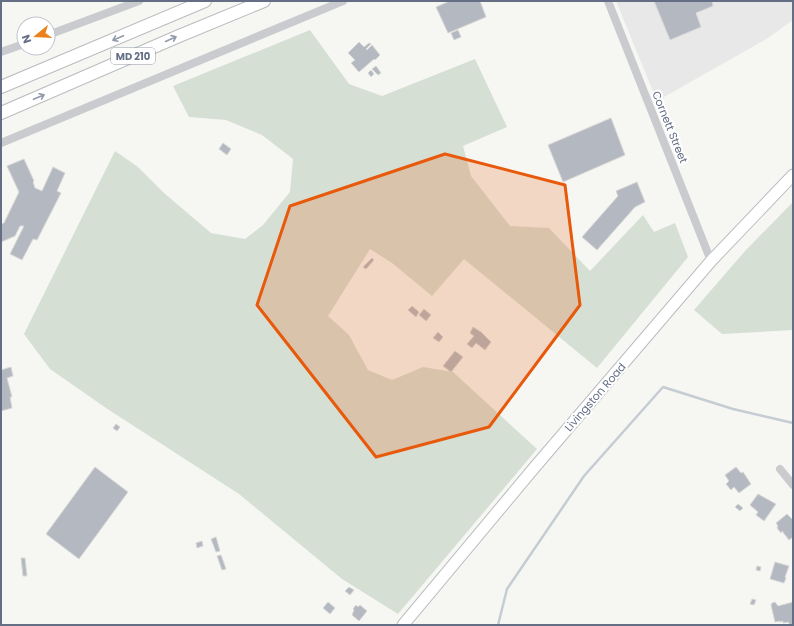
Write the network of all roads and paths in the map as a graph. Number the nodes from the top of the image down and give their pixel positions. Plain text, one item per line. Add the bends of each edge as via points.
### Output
1 (139, 1) edge
2 (205, 1) edge
3 (264, 1) edge
4 (343, 1) edge
5 (608, 1) edge
6 (56, 32) edge
7 (16, 47) edge
8 (1, 52) edge
9 (1, 87) edge
10 (1, 113) edge
11 (1, 143) edge
12 (793, 175) edge
13 (711, 261) junction
14 (780, 469) dead end
15 (793, 485) edge
16 (403, 625) edge

1 - 6 street
2 -> 9 highway, MD 210
10 -> 3 highway, MD 210
4 - 11 street
5 - 13 street, Cornett Street
7 - 8 street
12 - 13 main road, Livingston Road
13 - 16 main road, Livingston Road
14 - 15 street

